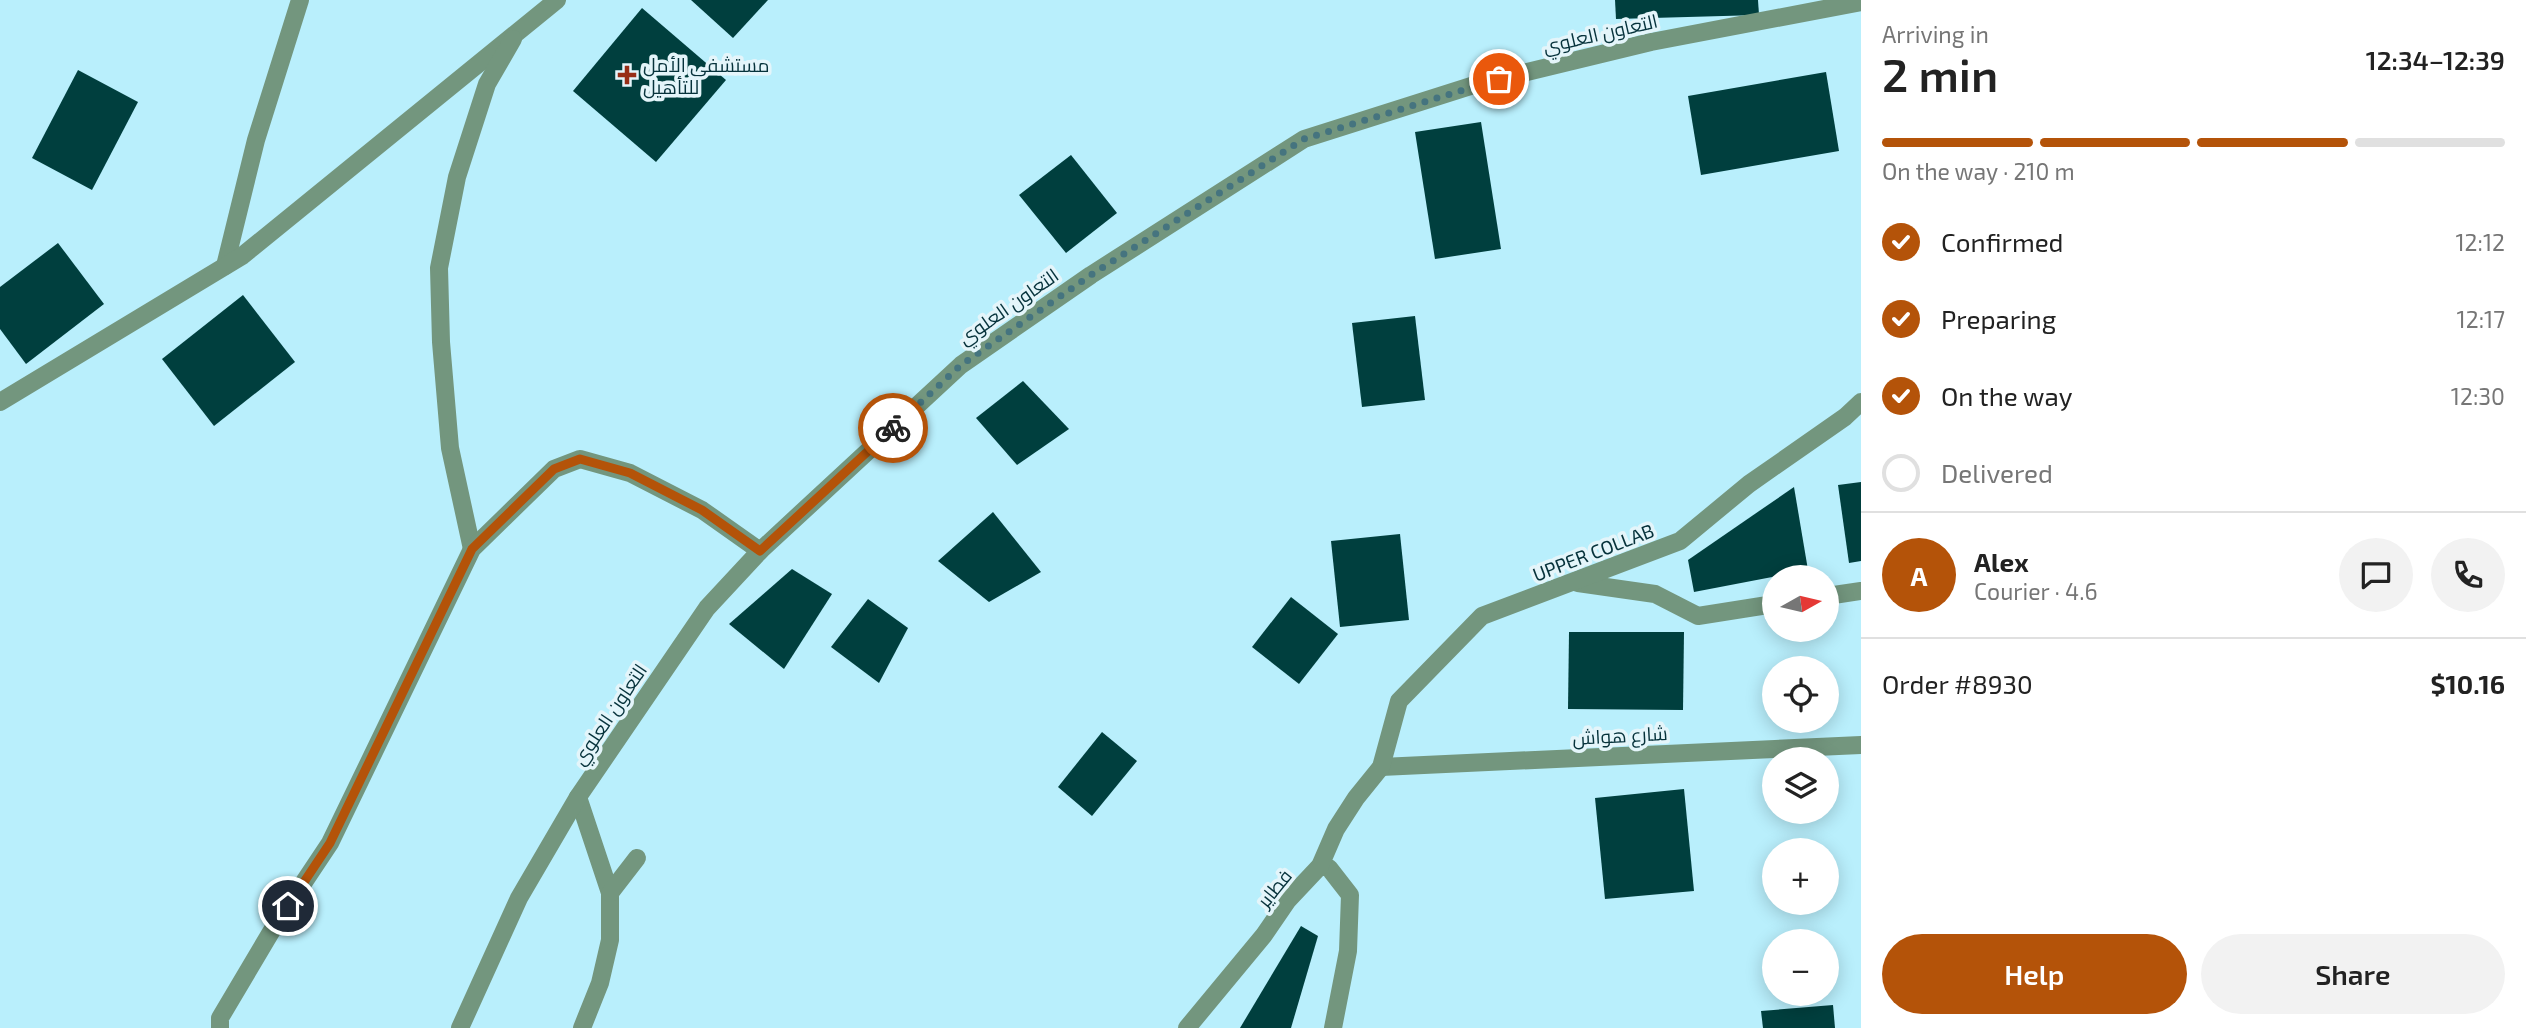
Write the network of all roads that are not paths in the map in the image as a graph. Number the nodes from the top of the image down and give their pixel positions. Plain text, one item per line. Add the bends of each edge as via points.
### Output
1 (300, 0) edge
2 (557, 0) edge
3 (1861, 2) edge
4 (518, 30) junction
5 (225, 266) junction
6 (0, 402) edge
7 (1861, 402) edge
8 (472, 549) junction
9 (760, 551) junction
10 (1574, 583) junction
11 (1861, 591) edge
12 (1839, 594) edge
13 (1762, 606) edge
14 (1861, 745) edge
15 (1381, 766) junction
16 (578, 797) junction
17 (637, 858) dead end
18 (1320, 866) junction
19 (610, 893) junction
20 (220, 1028) edge
21 (460, 1028) edge
22 (582, 1028) edge
23 (1187, 1028) edge
24 (1333, 1028) edge

1 - 5 street via 256,140
2 - 4 street
3 - 9 street, التعاون العلوي via 1550,66 1304,139 1091,275 961,365
4 - 5 street
4 - 8 street via 487,84 457,177 439,268 450,448
5 - 6 street
7 - 10 street, UPPER COLLAB via 1680,541
8 - 9 street via 554,469 580,459 630,473 702,510
8 - 20 street via 330,843 274,927 220,1018
9 - 16 street, التعاون العلوي via 707,608
10 - 13 street via 1655,594 1698,616
10 - 15 street, UPPER COLLAB via 1482,616 1399,701
11 - 12 street
14 - 15 street, شارع هواش
15 - 18 street, فطاير via 1336,829
16 - 19 street
16 - 21 street, التعاون العلوي via 519,898
17 - 19 street
18 - 23 street, فطاير via 1287,900
18 - 24 street via 1329,868 1350,895 1348,951
19 - 22 street via 610,940 600,983

